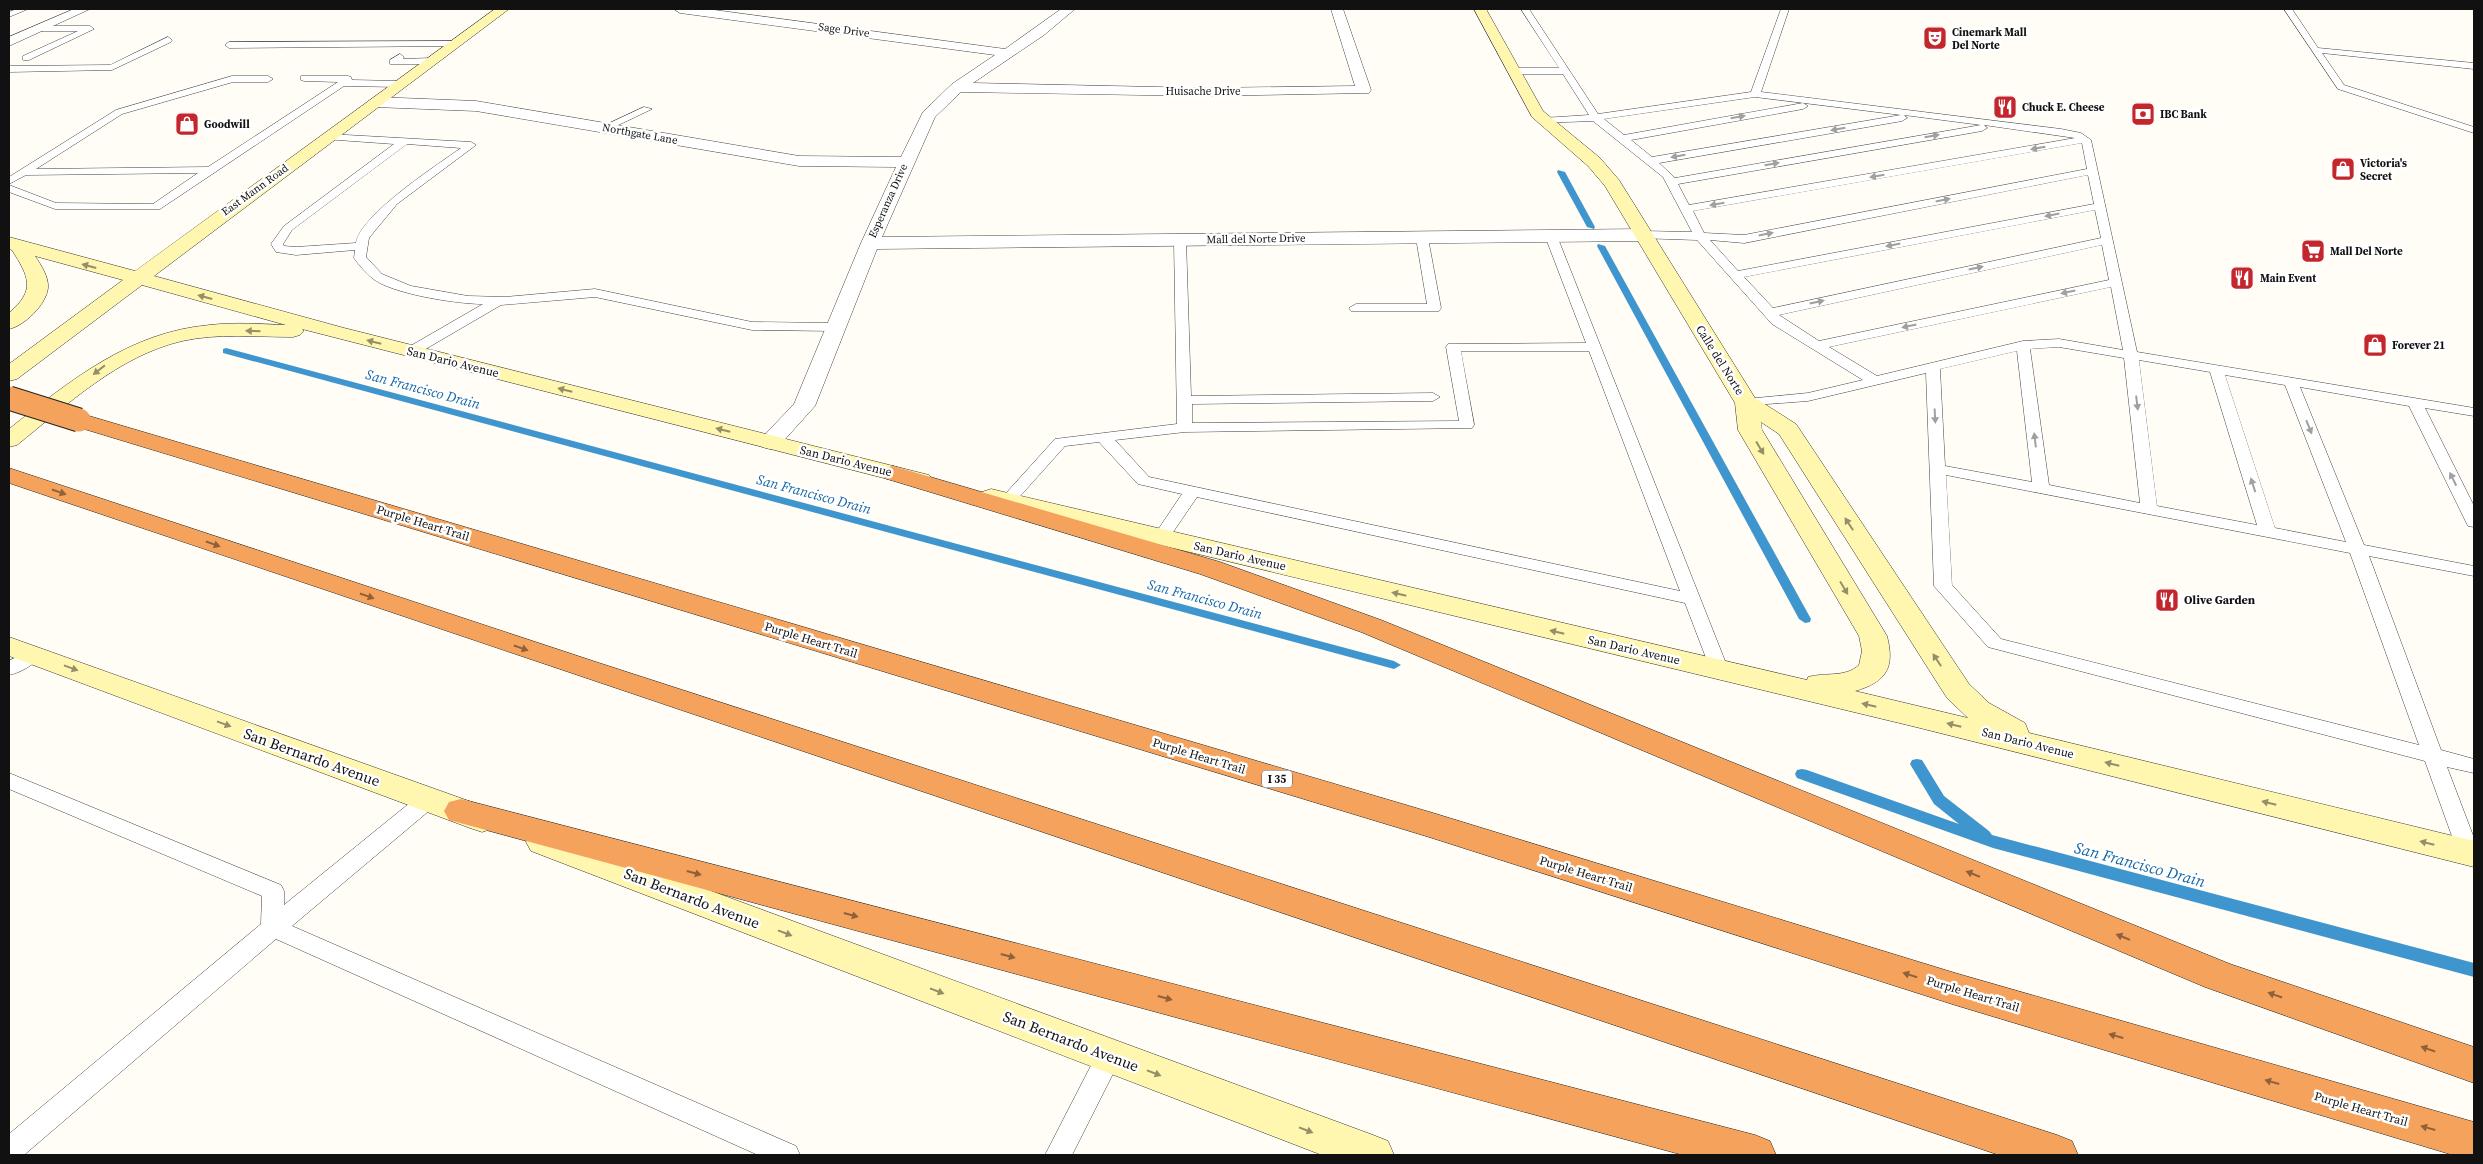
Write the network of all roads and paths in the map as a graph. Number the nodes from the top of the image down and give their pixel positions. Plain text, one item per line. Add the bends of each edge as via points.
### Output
1 (24, 9) edge
2 (84, 9) edge
3 (503, 9) edge
4 (680, 9) edge
5 (1069, 9) edge
6 (1338, 9) edge
7 (1480, 9) edge
8 (1525, 9) edge
9 (1785, 9) edge
10 (2288, 9) edge
11 (824, 13) dead end
12 (9, 15) edge
13 (799, 24) junction
14 (41, 28) junction
15 (168, 40) dead end
16 (9, 42) edge
17 (456, 43) junction
18 (229, 45) dead end
19 (418, 45) junction
20 (2315, 50) junction
21 (1007, 53) junction
22 (26, 58) dead end
23 (431, 61) junction
24 (11, 66) edge
25 (2474, 66) edge
26 (1514, 71) junction
27 (1565, 71) junction
28 (304, 78) dead end
29 (268, 79) dead end
30 (342, 83) junction
31 (399, 84) junction
32 (957, 87) junction
33 (1754, 94) junction
34 (375, 102) junction
35 (1821, 102) junction
36 (647, 109) dead end
37 (1920, 114) junction
38 (1596, 118) junction
39 (1543, 120) junction
40 (2000, 124) junction
41 (604, 128) junction
42 (2474, 130) edge
43 (328, 137) junction
44 (1622, 139) junction
45 (406, 140) junction
46 (2086, 140) junction
47 (1650, 161) junction
48 (906, 162) junction
49 (210, 170) junction
50 (2093, 171) junction
51 (24, 172) junction
52 (9, 181) edge
53 (1672, 182) junction
54 (9, 188) edge
55 (2100, 206) junction
56 (1686, 209) junction
57 (1551, 236) junction
58 (1642, 236) junction
59 (1700, 236) junction
60 (1422, 238) junction
61 (1180, 240) junction
62 (2107, 240) junction
63 (870, 243) junction
64 (14, 245) edge
65 (362, 246) junction
66 (1735, 275) junction
67 (136, 279) junction
68 (2116, 282) junction
69 (498, 302) junction
70 (1356, 308) dead end
71 (1770, 313) junction
72 (9, 323) edge
73 (836, 327) junction
74 (337, 332) junction
75 (1817, 346) junction
76 (2023, 346) junction
77 (1593, 347) junction
78 (412, 351) junction
79 (2131, 355) junction
80 (1933, 367) junction
81 (2216, 369) junction
82 (9, 374) edge
83 (1875, 381) junction
84 (2291, 382) junction
85 (1433, 397) dead end
86 (9, 398) edge
87 (1184, 400) junction
88 (2415, 402) junction
89 (1746, 403) junction
90 (2474, 412) edge
91 (1185, 428) junction
92 (1103, 437) junction
93 (9, 440) edge
94 (770, 442) junction
95 (1938, 469) junction
96 (893, 473) junction
97 (11, 476) edge
98 (2041, 488) junction
99 (1192, 492) junction
100 (1007, 500) junction
101 (2149, 509) junction
102 (2474, 522) edge
103 (2268, 532) junction
104 (1160, 537) junction
105 (2357, 548) junction
106 (2474, 571) edge
107 (1691, 598) junction
108 (17, 656) edge
109 (1720, 670) junction
110 (1770, 682) junction
111 (2074, 755) junction
112 (2434, 757) junction
113 (2474, 766) edge
114 (9, 781) edge
115 (445, 805) junction
116 (2471, 854) edge
117 (273, 928) junction
118 (1110, 1056) junction
119 (2474, 1065) edge
120 (2474, 1142) edge
121 (9, 1151) edge
122 (787, 1155) edge
123 (1058, 1155) edge
124 (1373, 1155) edge
125 (1755, 1155) edge
126 (2057, 1155) edge

1 - 12 lane
2 - 14 street
3 - 17 main road, East Mann Road
4 - 13 street, Sage Drive
5 - 21 street, Esperanza Drive
6 - 32 street, Huisache Drive via 1364,90 1194,92
7 - 26 main road, Calle del Norte
8 - 27 lane
9 - 33 lane
10 - 20 lane
11 - 13 street
13 - 21 street, Sage Drive
14 - 16 street
14 - 22 lane via 90,29
15 - 24 lane via 112,67
17 - 19 lane
17 - 23 main road, East Mann Road
18 - 19 lane
19 - 23 lane via 397,54 400,56 393,62
20 - 25 lane
20 - 42 lane via 2341,86
21 - 32 street, Esperanza Drive
23 - 31 main road, East Mann Road
26 - 27 lane
26 - 39 main road, Calle del Norte
27 - 38 lane
28 - 30 lane via 349,78
29 - 51 lane via 232,79 119,112
30 - 31 lane
30 - 49 lane
31 - 34 main road, East Mann Road
32 - 48 street, Esperanza Drive via 928,115
33 - 35 lane
33 - 38 lane
34 - 41 street, Northgate Lane via 476,106
34 - 43 main road, East Mann Road
35 - 37 lane
44 -> 35 lane
36 - 41 lane
37 - 40 lane
37 -> 47 lane
38 - 39 lane
38 - 44 lane
39 - 58 main road, Calle del Norte via 1594,162 1613,184
40 - 46 lane via 2071,134
53 -> 40 lane
41 - 48 street, Northgate Lane via 799,161
43 - 45 lane
43 - 67 main road, East Mann Road
44 - 47 lane
45 - 65 lane via 471,145 393,202 363,238
45 - 65 lane via 288,228 277,244 280,250 296,251
46 - 50 lane
46 -> 56 lane
47 - 53 lane
48 - 63 street, Esperanza Drive
49 - 51 lane
49 - 54 lane via 156,207 55,206
50 - 55 lane
59 -> 50 lane via 1744,239
51 - 52 lane
53 - 56 lane
55 - 62 lane
55 -> 66 lane
56 - 59 lane
57 - 58 street, Mall del Norte Drive
57 - 60 street, Mall del Norte Drive
57 - 77 lane
58 - 59 lane
58 - 89 main road, Calle del Norte
59 - 66 lane
60 - 61 street, Mall del Norte Drive
60 - 70 lane via 1434,308
61 - 63 street, Mall del Norte Drive
61 - 87 lane
62 - 68 lane
71 -> 62 lane
63 - 73 street, Esperanza Drive
67 -> 64 main road, San Dario Avenue
64 - 72 main road via 36,272 39,285 30,305
65 - 69 lane via 360,258 378,277 408,290
66 - 71 lane
74 -> 67 main road, San Dario Avenue
67 - 82 main road, East Mann Road
68 -> 75 lane
68 - 79 lane
69 - 73 lane via 595,293 752,326
69 - 78 lane
71 - 75 lane via 1777,321
73 - 94 street, Esperanza Drive via 804,406
78 -> 74 main road, San Dario Avenue
74 -> 93 main road via 208,331 163,340 106,365
75 - 83 lane
76 - 79 lane via 2059,344
76 - 80 lane
98 -> 76 lane
77 - 91 lane via 1452,347 1467,424
77 - 107 lane
94 -> 78 main road, San Dario Avenue
79 - 81 lane
79 -> 101 lane
80 - 83 lane
80 -> 95 lane
81 - 84 lane
103 -> 81 lane
83 - 89 lane via 1808,397
84 - 88 lane
84 -> 105 lane
85 - 87 lane
120 -> 86 highway, Purple Heart Trail / I 35, bridge via 1964,991 1433,826
87 - 91 lane
88 - 90 lane
102 -> 88 lane
89 -> 110 main road, Calle del Norte via 1750,430 1873,636 1878,652 1870,673 1859,681 1841,685
111 -> 89 main road via 1999,724 1978,710 1958,690 1788,429
91 - 92 lane
92 - 99 lane via 1144,481
92 - 100 lane via 1060,442
94 - 96 main road, San Dario Avenue
95 - 98 lane
95 - 112 lane via 1943,586 1995,642
96 - 100 main road, San Dario Avenue
119 -> 96 highway via 2218,976 1371,626 1210,568
97 -> 126 highway via 584,669
98 - 101 lane
99 - 104 lane
99 - 107 lane
100 - 104 main road, San Dario Avenue
101 - 103 lane
103 - 105 lane
109 -> 104 main road, San Dario Avenue
105 - 106 lane
105 - 112 lane
107 - 109 lane
108 -> 115 main road, San Bernardo Avenue
109 - 110 main road, San Dario Avenue
111 -> 110 main road, San Dario Avenue
116 -> 111 main road, San Dario Avenue
112 - 113 lane
112 - 116 lane
114 - 117 lane via 273,891
115 - 117 lane
115 -> 118 main road, San Bernardo Avenue
115 -> 125 highway
117 - 121 lane
117 - 122 lane
118 - 123 lane
118 -> 124 main road, San Bernardo Avenue

